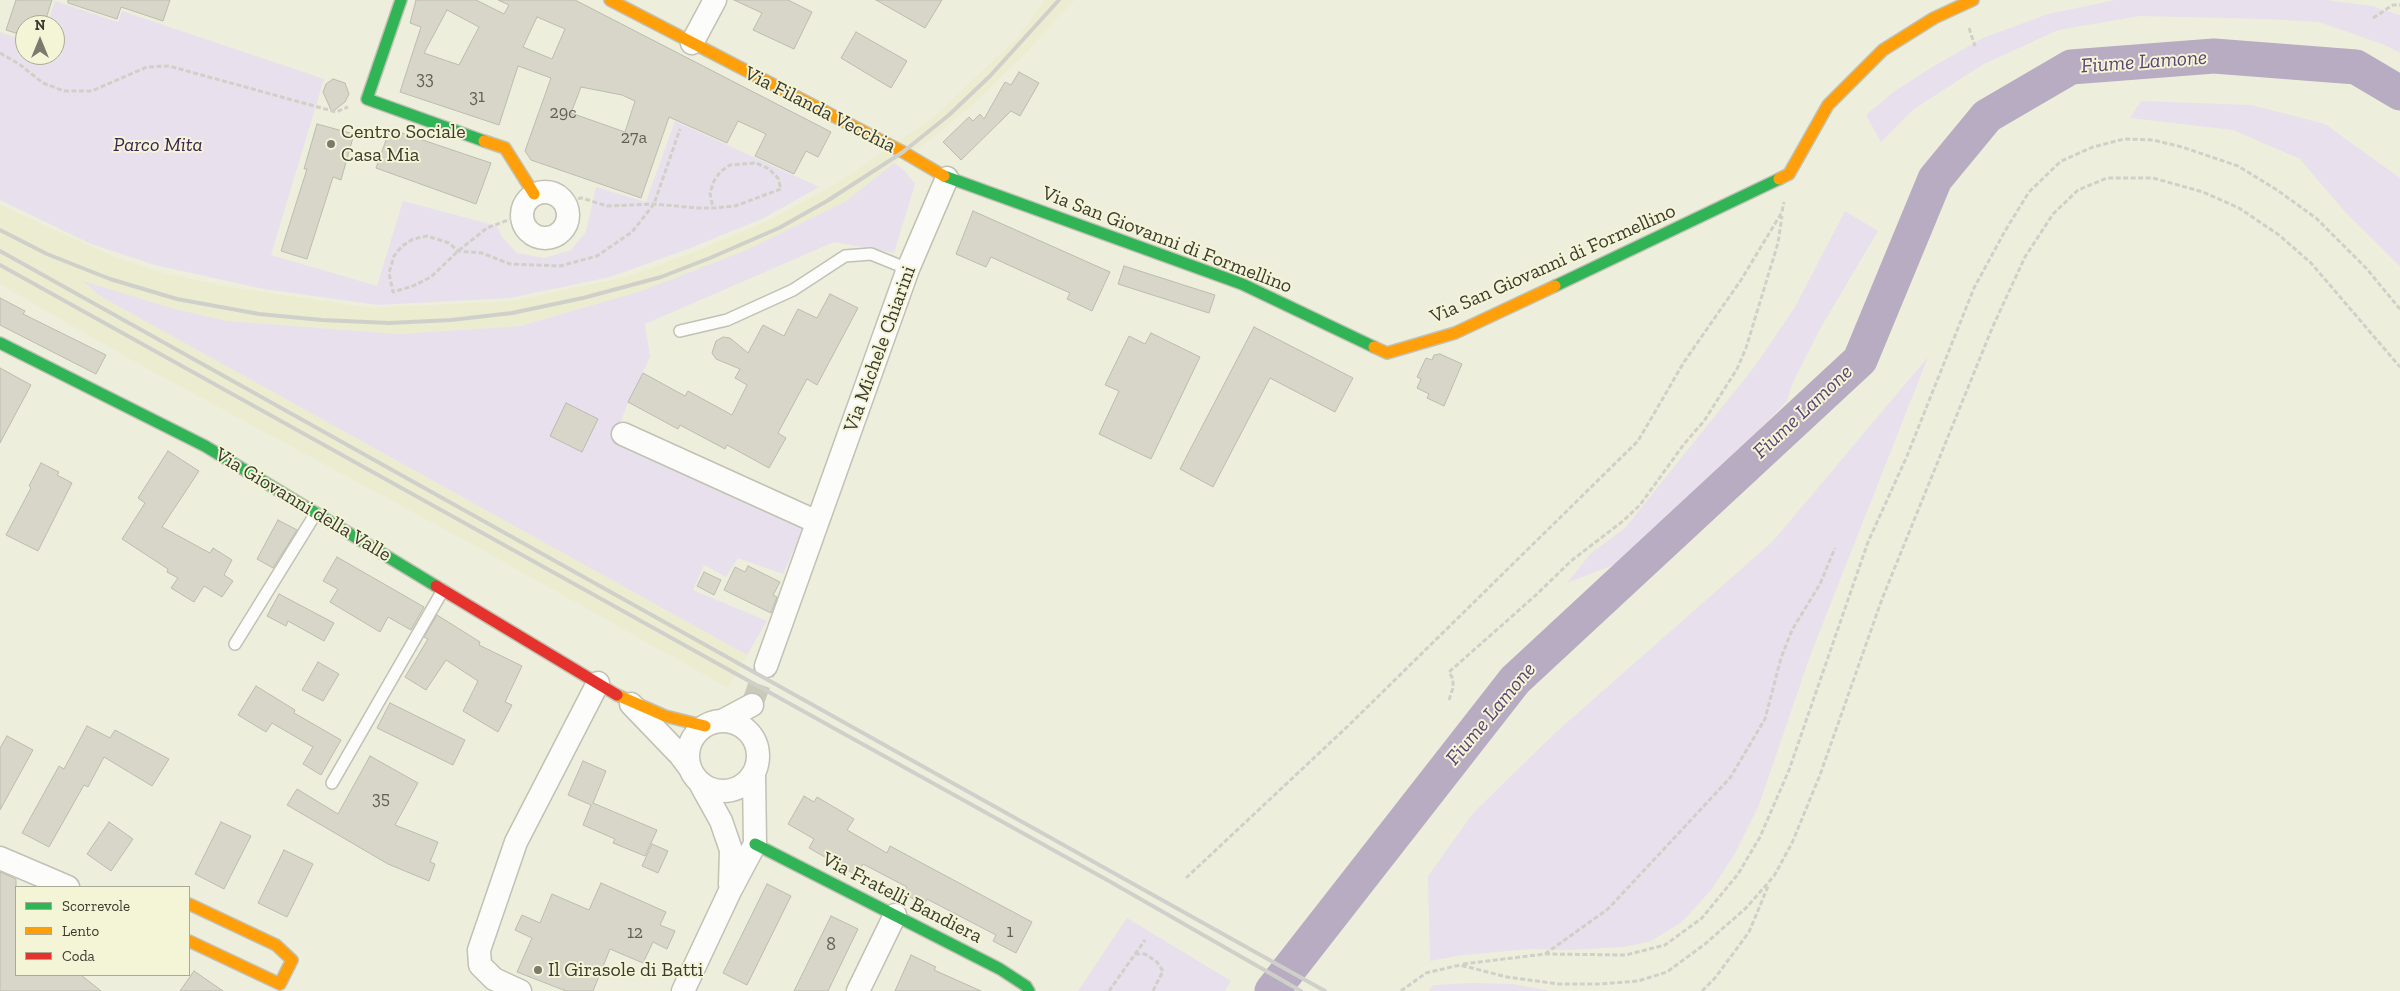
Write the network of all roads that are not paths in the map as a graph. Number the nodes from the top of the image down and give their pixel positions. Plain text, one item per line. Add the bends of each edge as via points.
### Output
1 (401, 0) edge
2 (610, 0) edge
3 (715, 0) edge
4 (1973, 0) edge
5 (692, 43) junction
6 (947, 178) junction
7 (534, 194) junction
8 (908, 269) junction
9 (680, 331) dead end
10 (0, 343) edge
11 (623, 434) dead end
12 (316, 513) junction
13 (818, 522) junction
14 (443, 590) junction
15 (235, 644) dead end
16 (766, 666) tunnel mouth
17 (598, 683) junction
18 (626, 700) junction
19 (714, 723) junction
20 (749, 732) junction
21 (754, 774) junction
22 (695, 776) junction
23 (332, 783) dead end
24 (754, 844) junction
25 (0, 858) edge
26 (66, 886) edge
27 (730, 890) junction
28 (190, 904) edge
29 (895, 915) junction
30 (190, 941) edge
31 (520, 991) edge
32 (683, 991) edge
33 (858, 991) edge
34 (1029, 991) edge

1 - 7 street via 367,99 505,148
2 - 5 street, Via Filanda Vecchia
3 - 5 street
4 - 6 street, Via San Giovanni di Formellino via 1934,18 1883,50 1828,105 1789,174 1455,332 1387,353 1242,284
5 - 6 street, Via Filanda Vecchia
6 - 8 street, Via Michele Chiarini
7 - 7 street via 525,202 522,215 528,232 548,238 560,233 568,217 563,200 547,192
8 - 9 lane via 871,254 845,256 793,290 727,320
8 - 13 street, Via Michele Chiarini
10 - 12 street, Via Giovanni della Valle via 205,446
11 - 13 street
12 - 14 street, Via Giovanni della Valle
12 - 15 lane
13 - 16 street, Via Michele Chiarini
14 - 17 street, Via Giovanni della Valle
14 - 23 lane
17 - 18 street, Via Giovanni della Valle
17 - 31 street via 516,842 479,950 480,965 494,979
18 - 19 street, Via Giovanni della Valle via 665,716
18 - 22 street, Via Giovanni della Valle via 680,755
19 - 20 street via 732,722
19 - 20 street via 752,705
19 - 22 street via 696,733 690,743 688,755
20 - 21 street via 758,752
21 - 22 street via 736,789 724,792 712,790
21 - 24 street
22 - 27 street via 721,821 731,850
24 - 27 street
24 - 29 street, Via Fratelli Bandiera
25 - 26 street
27 - 32 street
28 - 30 street via 276,946 292,960 280,984
29 - 33 street
29 - 34 street, Via Fratelli Bandiera via 1000,969

